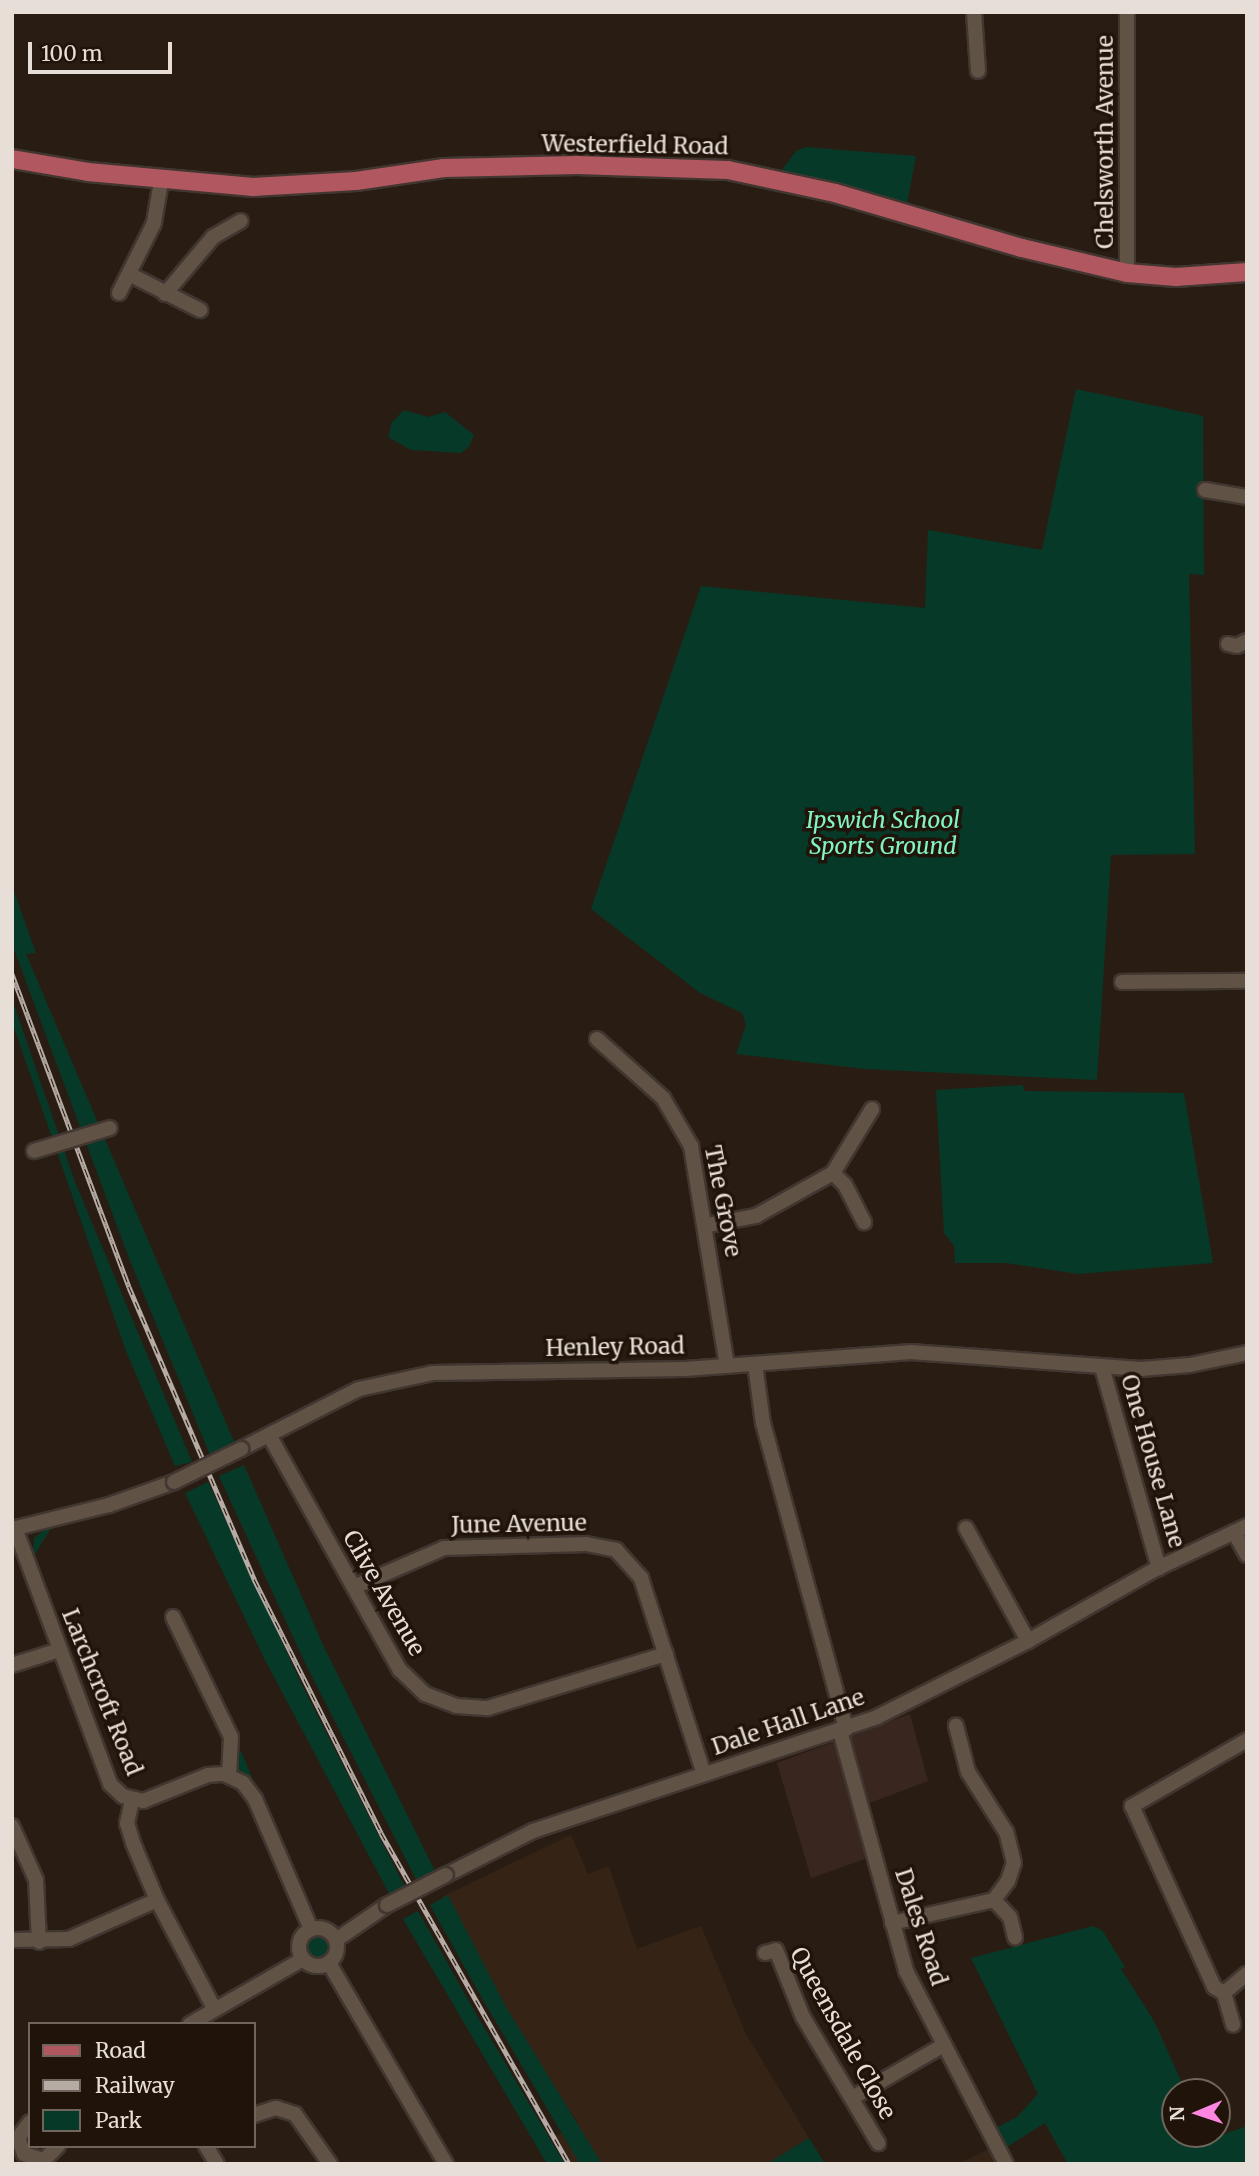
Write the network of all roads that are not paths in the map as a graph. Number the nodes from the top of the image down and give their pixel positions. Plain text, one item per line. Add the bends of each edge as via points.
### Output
1 (974, 12) edge
2 (1128, 12) edge
3 (978, 71) dead end
4 (12, 159) edge
5 (161, 181) junction
6 (241, 220) dead end
7 (1247, 272) edge
8 (1127, 273) junction
9 (129, 274) junction
10 (119, 293) dead end
11 (165, 294) junction
12 (200, 310) dead end
13 (1205, 490) dead end
14 (1247, 497) edge
15 (1247, 981) edge
16 (1122, 982) dead end
17 (597, 1039) dead end
18 (872, 1109) dead end
19 (110, 1128) dead end
20 (34, 1152) dead end
21 (833, 1173) junction
22 (863, 1222) dead end
23 (708, 1225) junction
24 (1247, 1353) edge
25 (755, 1364) junction
26 (727, 1366) junction
27 (1102, 1367) junction
28 (269, 1435) junction
29 (13, 1528) edge
30 (965, 1528) dead end
31 (1240, 1529) edge
32 (1247, 1555) edge
33 (1159, 1568) junction
34 (354, 1587) junction
35 (174, 1617) dead end
36 (1028, 1641) junction
37 (59, 1650) junction
38 (666, 1654) junction
39 (12, 1665) edge
40 (956, 1726) dead end
41 (843, 1730) junction
42 (1247, 1740) edge
43 (704, 1774) junction
44 (229, 1776) junction
45 (132, 1800) junction
46 (12, 1826) edge
47 (157, 1900) junction
48 (994, 1900) junction
49 (892, 1923) junction
50 (311, 1929) junction
51 (1015, 1937) dead end
52 (12, 1940) edge
53 (336, 1940) junction
54 (38, 1942) junction
55 (765, 1953) dead end
56 (303, 1959) junction
57 (329, 1963) junction
58 (1247, 1974) edge
59 (1224, 1993) junction
60 (214, 2008) junction
61 (193, 2022) edge
62 (1233, 2025) dead end
63 (942, 2046) junction
64 (852, 2098) junction
65 (256, 2114) edge
66 (22, 2123) edge
67 (878, 2143) dead end
68 (207, 2148) edge
69 (57, 2155) edge
70 (20, 2159) edge
71 (217, 2164) edge
72 (330, 2164) edge
73 (446, 2164) edge
74 (1006, 2164) edge

1 - 3 street
2 - 8 street, Chelsworth Avenue
4 - 5 main road, Westerfield Road
5 - 8 main road, Westerfield Road via 271,187 444,168 603,165 728,170 835,193 1022,248
5 - 9 street via 154,223
6 - 11 street via 213,237
7 - 8 main road, Westerfield Road via 1176,277
9 - 10 street
9 - 11 street
11 - 12 street
13 - 14 street
15 - 16 street
17 - 23 street, The Grove via 663,1098 691,1146
18 - 21 street
19 - 20 street, bridge
21 - 22 street via 845,1185
21 - 23 street via 756,1216
23 - 26 street, The Grove
24 - 27 street, Henley Road via 1168,1368
25 - 26 street, Henley Road
25 - 27 street, Henley Road via 911,1352
25 - 41 street, Dales Road via 763,1423
26 - 28 street, Henley Road via 410,1376 359,1389
27 - 33 street, One House Lane
28 - 29 street, Henley Road, bridge via 174,1482 109,1505
28 - 34 street, Clive Avenue
29 - 37 street, Larchcroft Road
30 - 36 street
31 - 32 street
31 - 33 street, Dale Hall Lane
33 - 36 street, Dale Hall Lane
34 - 38 street, Clive Avenue via 400,1670 425,1694 456,1706 488,1708
34 - 38 street, June Avenue via 444,1548 601,1545 625,1557 641,1578
35 - 44 street via 231,1737
36 - 41 street, Dale Hall Lane
37 - 39 street
37 - 45 street, Larchcroft Road via 107,1777 118,1793
38 - 43 street, June Avenue
40 - 48 street via 968,1772 999,1816 1014,1863
41 - 43 street, Dale Hall Lane
41 - 49 street, Dales Road
42 - 59 street via 1132,1807 1214,1987
43 - 53 street, Dale Hall Lane, bridge via 533,1830 387,1905
44 - 45 street, Larchcroft Road via 208,1775 156,1798
44 - 50 street via 248,1788 255,1799
45 - 47 street via 129,1832
46 - 54 street via 36,1880
47 - 54 street via 79,1935
47 - 60 street
48 - 49 street
48 - 51 street via 1010,1917
49 - 63 street, Dales Road via 906,1971
50 - 53 street via 328,1931
50 - 56 street via 299,1942
52 - 54 street
53 - 57 street via 337,1951
55 - 64 street, Queensdale Close via 776,1950 803,2017
56 - 57 street via 318,1967
56 - 60 street
57 - 73 street
58 - 59 street
59 - 62 street
60 - 61 street
63 - 64 street
63 - 74 street, Dales Road
64 - 67 street, Queensdale Close
65 - 72 street via 276,2108 295,2114
66 - 70 street
68 - 71 street
69 - 70 street via 38,2161

